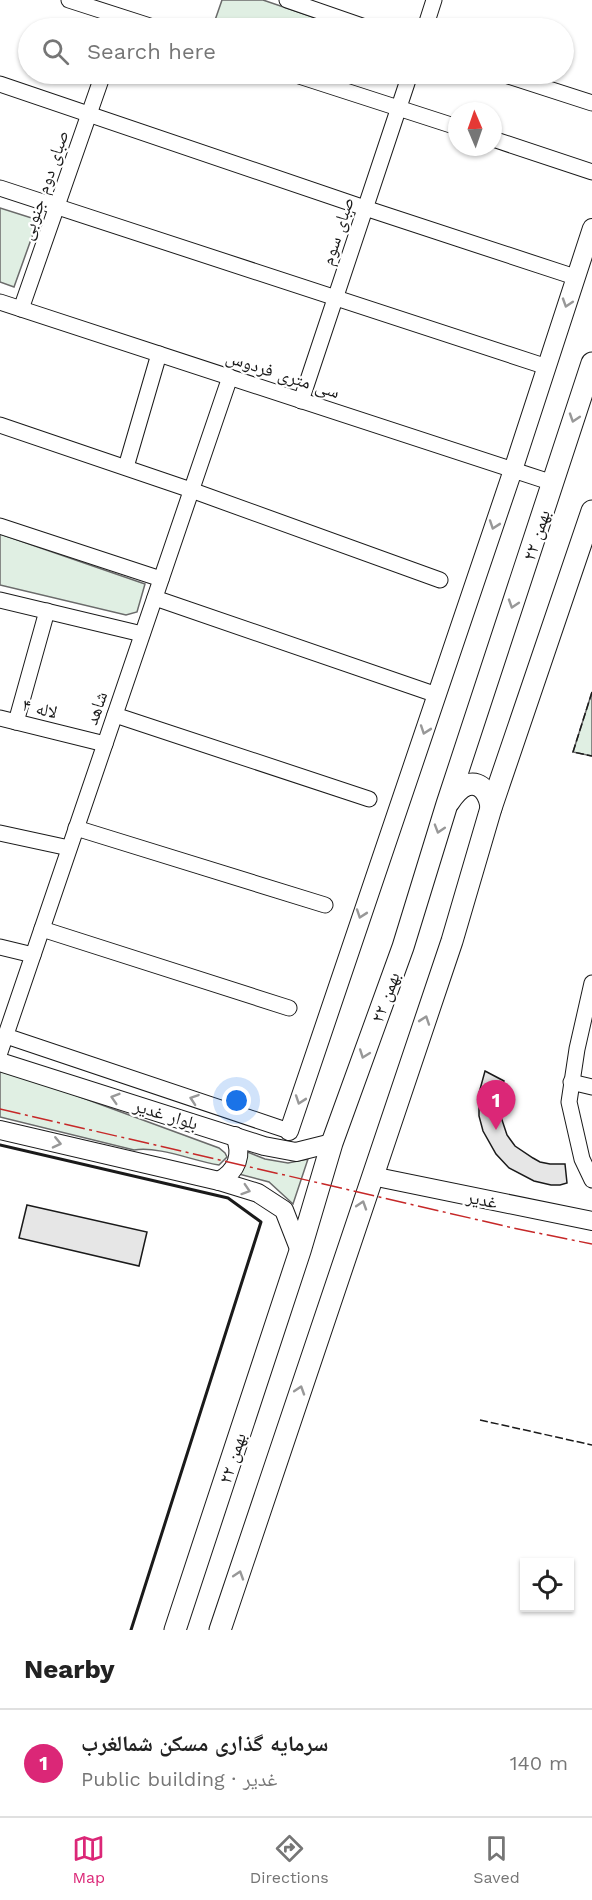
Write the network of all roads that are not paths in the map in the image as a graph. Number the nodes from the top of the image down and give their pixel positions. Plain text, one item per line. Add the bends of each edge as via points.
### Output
1 (69, 0) edge
2 (287, 0) edge
3 (434, 0) edge
4 (109, 18) edge
5 (339, 18) edge
6 (428, 18) edge
7 (0, 84) edge
8 (99, 84) edge
9 (324, 84) edge
10 (406, 84) edge
11 (533, 84) edge
12 (592, 103) edge
13 (398, 108) junction
14 (88, 114) junction
15 (448, 124) edge
16 (502, 142) edge
17 (592, 172) edge
18 (0, 188) edge
19 (56, 208) junction
20 (365, 208) junction
21 (592, 228) edge
22 (575, 277) junction
23 (335, 299) junction
24 (0, 302) edge
25 (21, 309) junction
26 (159, 354) junction
27 (592, 363) edge
28 (547, 367) junction
29 (230, 377) junction
30 (301, 401) junction
31 (0, 425) edge
32 (126, 467) junction
33 (513, 470) junction
34 (553, 483) junction
35 (191, 490) junction
36 (592, 511) edge
37 (0, 526) edge
38 (161, 579) junction
39 (440, 580) dead end
40 (155, 598) junction
41 (0, 600) edge
42 (47, 611) junction
43 (142, 634) junction
44 (437, 695) junction
45 (115, 715) junction
46 (0, 718) edge
47 (16, 722) junction
48 (105, 744) junction
49 (369, 799) dead end
50 (447, 804) junction
51 (491, 808) junction
52 (76, 828) junction
53 (0, 832) edge
54 (69, 848) junction
55 (324, 904) dead end
56 (42, 929) junction
57 (0, 947) edge
58 (33, 955) junction
59 (592, 983) edge
60 (289, 1008) dead end
61 (6, 1036) junction
62 (0, 1052) edge
63 (0, 1062) edge
64 (571, 1082) junction
65 (592, 1087) edge
66 (0, 1130) edge
67 (290, 1131) joint
68 (235, 1136) junction
69 (333, 1143) junction
70 (372, 1176) junction
71 (219, 1180) junction
72 (592, 1180) edge
73 (592, 1221) edge
74 (300, 1251) junction
75 (175, 1630) edge
76 (220, 1630) edge

1 - 4 street
2 - 5 street
3 - 6 street
7 - 14 street
8 - 14 street, صبای دوم جنوبی
9 - 13 street
10 - 13 street, صبای سوم
11 - 12 street
13 - 15 street
13 - 20 street, صبای سوم
14 - 19 street, صبای دوم جنوبی
14 - 20 street
16 - 17 street
18 - 19 street
19 - 23 street
19 - 25 street, صبای دوم جنوبی
20 - 22 street
20 - 23 street, صبای سوم
21 - 22 main road
22 -> 28 main road
23 - 28 street
23 - 30 street, صبای سوم
24 - 25 street, سی متری فردوس
25 - 26 street, سی متری فردوس
26 - 29 street, سی متری فردوس
26 - 32 street
27 -> 34 highway, ۲۲ بهمن
28 - 33 main road
29 - 30 street, سی متری فردوس
29 - 35 street, شاهد
30 - 33 street, سی متری فردوس
31 - 32 street
32 - 35 street
33 - 34 street, سی متری فردوس
33 -> 44 main road
34 -> 50 highway, ۲۲ بهمن
35 - 38 street, شاهد
35 - 39 street
36 - 51 highway
37 - 38 street
38 - 40 street, شاهد
40 - 43 street, شاهد
40 - 44 street
41 - 42 street
42 - 43 street
42 - 47 street
43 - 45 street, شاهد
44 -> 67 main road
45 - 48 street, شاهد
45 - 49 street
46 - 47 street, لاله ۴
47 - 48 street, لاله ۴
48 - 52 street, شاهد
50 - 51 highway via 467,785 478,785 486,790
50 -> 69 highway, ۲۲ بهمن via 403,947
70 -> 51 highway via 452,941
52 - 54 street, شاهد
52 - 55 street
53 - 54 street
54 - 56 street, شاهد
56 - 58 street, شاهد
56 - 60 street
57 - 58 street
58 - 61 street, شاهد
59 - 64 street
61 - 62 street, شاهد
67 -> 61 street
68 -> 63 main road, بلوار غدیر
64 - 65 street
64 - 72 street via 569,1102 582,1159
66 -> 71 main road
68 - 69 main road, بلوار غدیر via 296,1152
68 - 71 main road via 238,1162
69 - 74 highway, ۲۲ بهمن
70 - 73 main road, غدیر
76 -> 70 highway
71 -> 74 main road via 258,1193 284,1210
74 - 75 highway, ۲۲ بهمن

